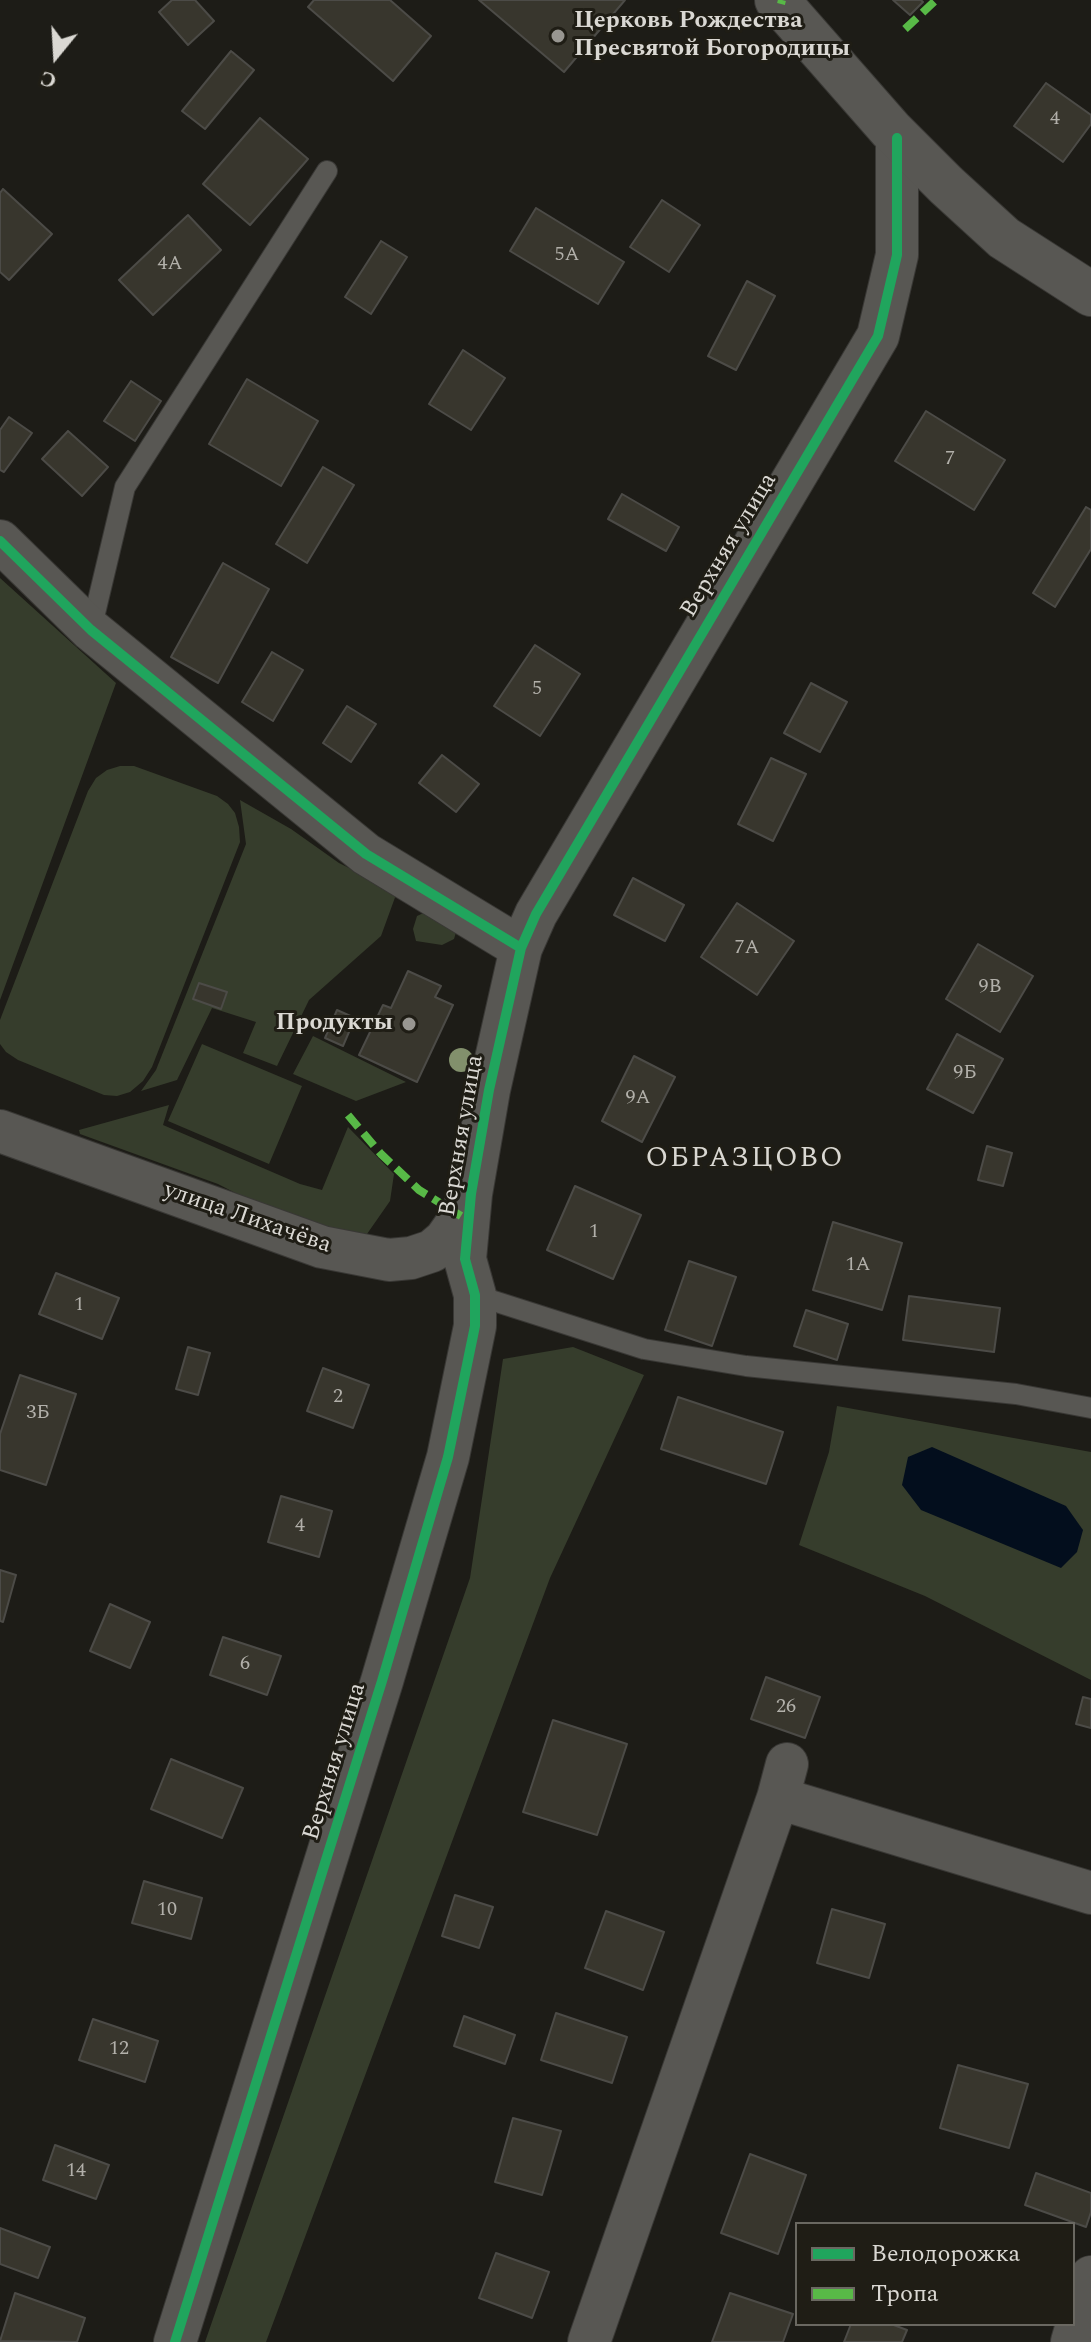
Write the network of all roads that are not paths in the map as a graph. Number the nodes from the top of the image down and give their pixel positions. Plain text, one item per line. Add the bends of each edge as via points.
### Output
1 (777, 0) edge
2 (897, 138) junction
3 (327, 171) dead end
4 (1091, 294) edge
5 (0, 541) edge
6 (91, 630) junction
7 (521, 948) junction
8 (1, 1137) edge
9 (471, 1194) junction
10 (475, 1295) junction
11 (1091, 1408) edge
12 (1091, 1893) edge
13 (1091, 2277) edge
14 (175, 2342) edge
15 (589, 2342) edge
16 (1072, 2342) edge

1 - 2 street
2 - 4 street via 1004,238
2 - 7 street, Верхняя улица via 897,255 878,336 536,914
3 - 6 lane via 125,487
5 - 6 street
6 - 7 street via 366,854
7 - 9 street, Верхняя улица
8 - 9 street, улица Лихачёва via 322,1247 389,1260 432,1251 457,1223
9 - 10 street, Верхняя улица via 465,1259
10 - 11 lane via 644,1349 746,1366 1016,1394
10 - 14 street, Верхняя улица via 470,1354 448,1457
12 - 15 street via 782,1781
13 - 16 street

